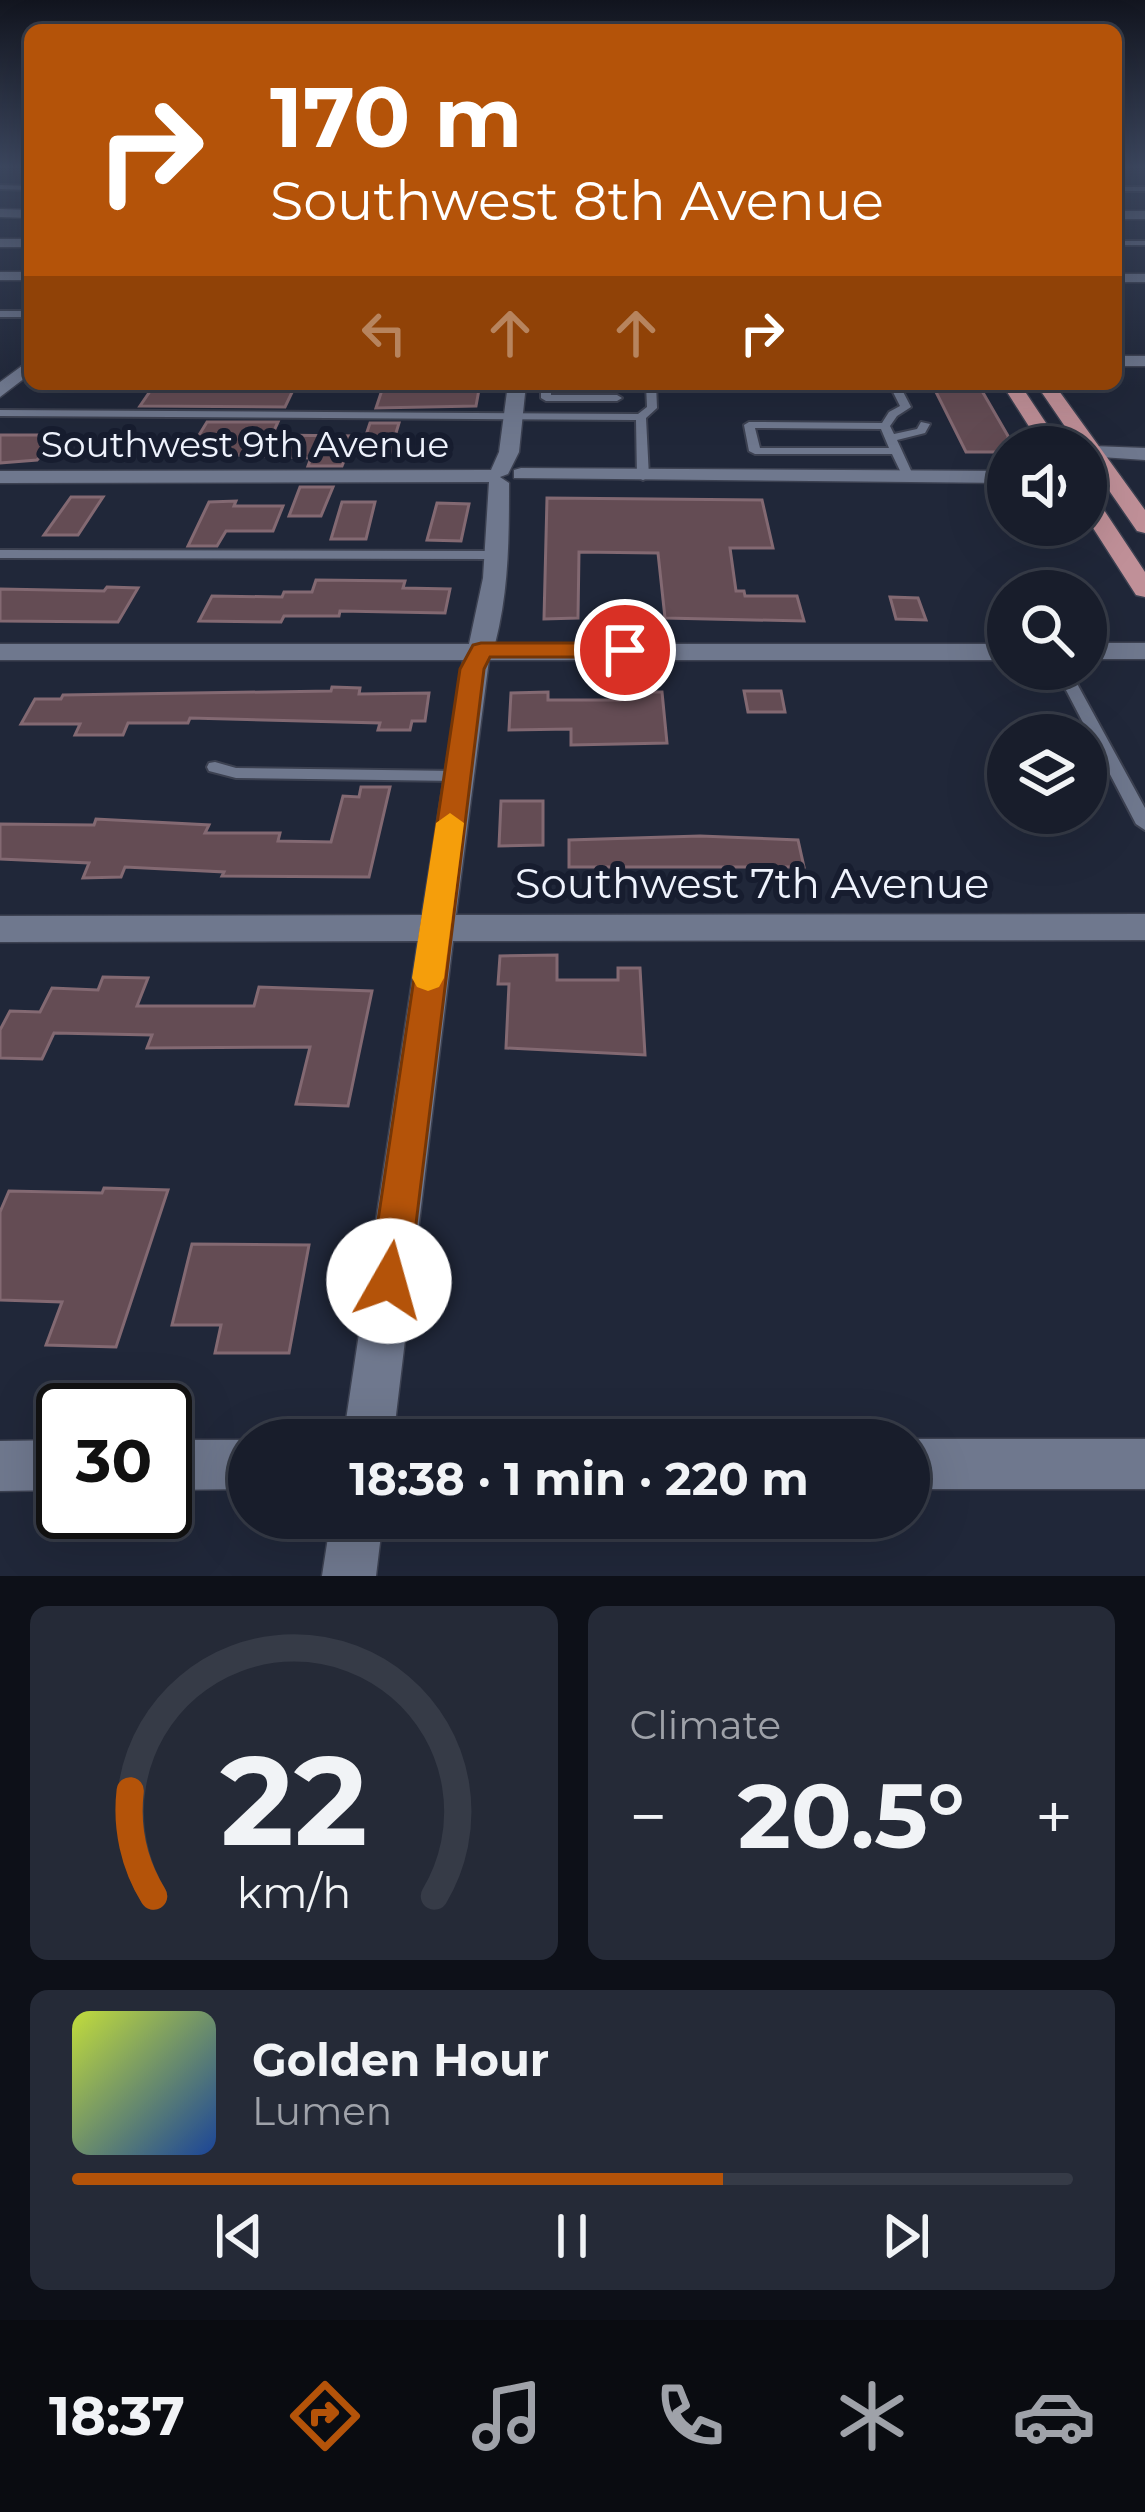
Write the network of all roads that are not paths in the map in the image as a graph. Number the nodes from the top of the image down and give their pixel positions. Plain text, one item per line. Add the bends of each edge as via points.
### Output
1 (516, 390) edge
2 (546, 390) edge
3 (651, 390) edge
4 (897, 390) edge
5 (1016, 390) edge
6 (1049, 390) edge
7 (617, 398) dead end
8 (906, 407) junction
9 (0, 412) edge
10 (513, 416) junction
11 (641, 417) junction
12 (1039, 426) edge
13 (1075, 426) edge
14 (888, 432) junction
15 (897, 452) junction
16 (1107, 453) edge
17 (1145, 454) edge
18 (1107, 472) edge
19 (0, 477) edge
20 (643, 477) junction
21 (908, 477) junction
22 (987, 477) edge
23 (506, 478) junction
24 (1107, 478) edge
25 (1111, 478) junction
26 (1145, 526) edge
27 (1107, 532) edge
28 (0, 554) edge
29 (495, 555) junction
30 (1145, 590) edge
31 (481, 650) junction
32 (1145, 651) edge
33 (0, 652) edge
34 (987, 652) edge
35 (1107, 652) edge
36 (1073, 690) edge
37 (215, 767) dead end
38 (457, 776) junction
39 (1145, 824) edge
40 (1145, 927) edge
41 (434, 928) junction
42 (0, 929) edge
43 (371, 1419) edge
44 (228, 1464) edge
45 (930, 1464) edge
46 (1145, 1464) edge
47 (36, 1465) edge
48 (192, 1465) edge
49 (0, 1466) edge
50 (354, 1539) edge
51 (350, 1576) edge

1 - 10 street
2 - 7 lane via 546,398
3 - 11 lane via 652,408
4 - 8 lane
5 - 12 main road
6 - 13 main road
8 - 14 lane via 893,413
8 - 14 lane via 922,419 921,431
9 - 10 lane
10 - 11 lane
10 - 23 street
11 - 20 lane
14 - 15 lane
14 - 15 lane via 749,425 755,451
15 - 21 lane
16 - 17 street
18 - 25 main road
19 - 23 street, Southwest 9th Avenue
20 - 21 street, Southwest 9th Avenue
20 - 23 street, Southwest 9th Avenue
21 - 22 street, Southwest 9th Avenue
23 - 29 street
24 - 25 street
25 - 26 main road
27 - 30 main road
28 - 29 lane
29 - 31 street
31 - 33 street
31 - 34 street
31 - 38 street
32 - 35 street
36 - 39 lane
37 - 38 lane
38 - 41 street
40 - 41 street, Southwest 7th Avenue
41 - 42 street, Southwest 7th Avenue
41 - 43 street
44 - 48 street
45 - 46 street
47 - 49 street
50 - 51 street

